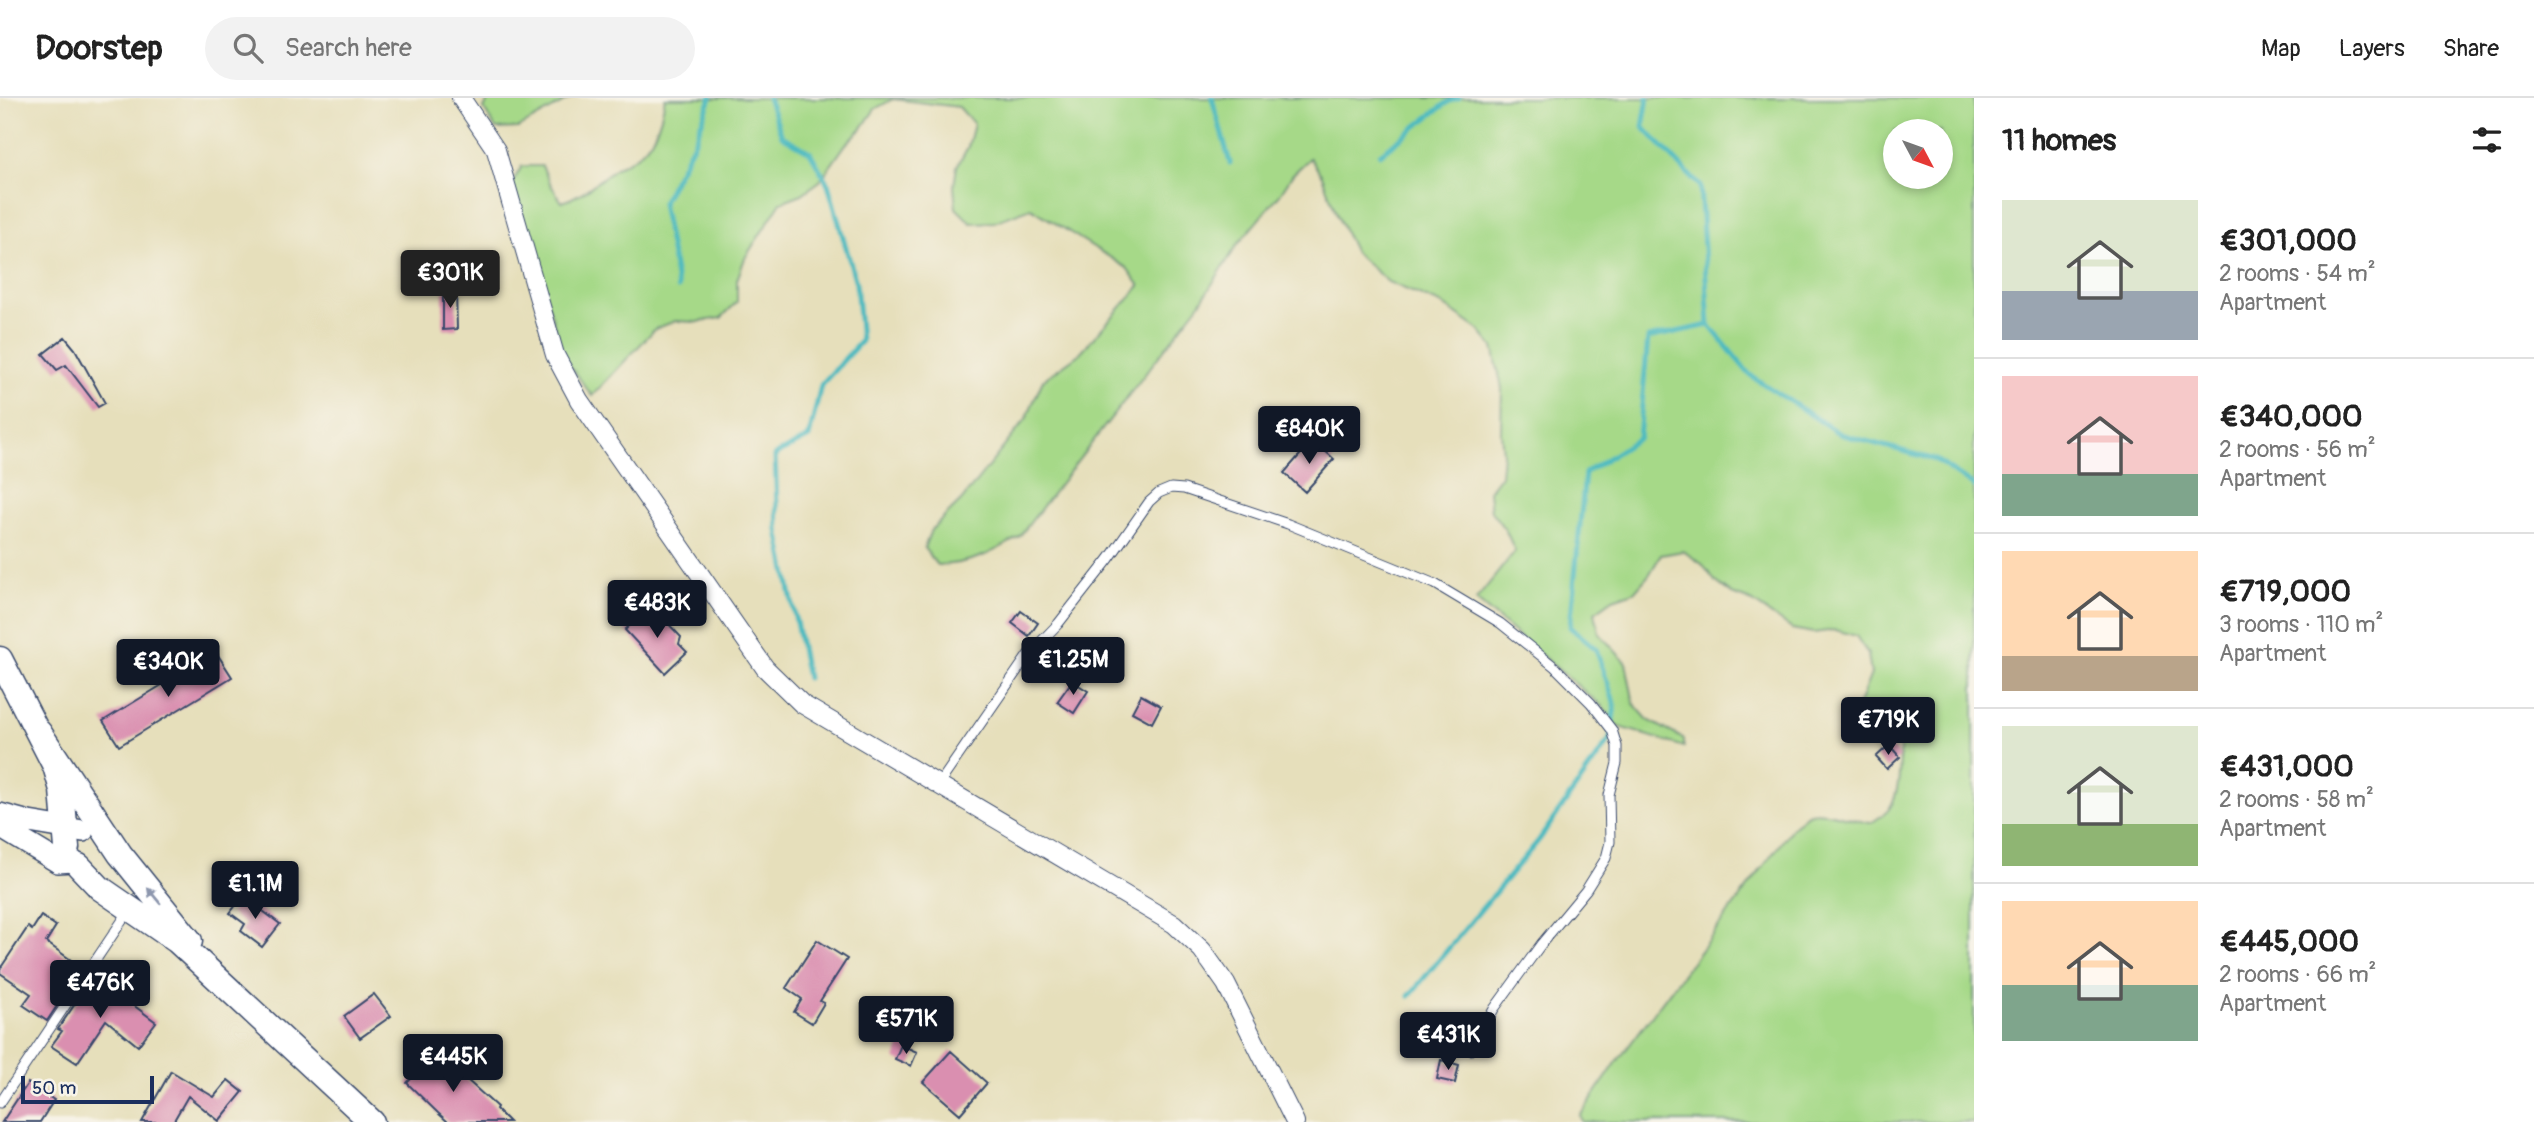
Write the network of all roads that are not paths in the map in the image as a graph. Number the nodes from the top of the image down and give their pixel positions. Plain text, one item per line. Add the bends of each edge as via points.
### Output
1 (461, 98) edge
2 (0, 659) edge
3 (39, 732) junction
4 (939, 784) junction
5 (62, 798) junction
6 (0, 814) edge
7 (37, 824) junction
8 (0, 827) edge
9 (84, 844) junction
10 (131, 908) junction
11 (228, 987) junction
12 (1471, 1050) dead end
13 (0, 1103) edge
14 (372, 1122) edge
15 (1295, 1122) edge

1 - 4 street via 496,150 555,355 567,378 765,668 803,704
2 - 3 main road
3 - 5 main road via 55,766
3 - 9 main road
4 - 12 lane via 1028,655 1067,613 1149,502 1171,488 1288,524 1435,583 1500,623 1555,667 1591,703 1612,730 1617,746 1606,858 1494,1009
4 - 15 street via 1174,925 1202,950 1226,984
5 - 7 street via 54,815
5 - 9 main road
6 - 7 street
7 - 9 street
8 - 9 street
9 - 10 main road via 100,888
11 -> 9 main road
10 - 11 main road
10 - 13 lane
11 - 14 main road

